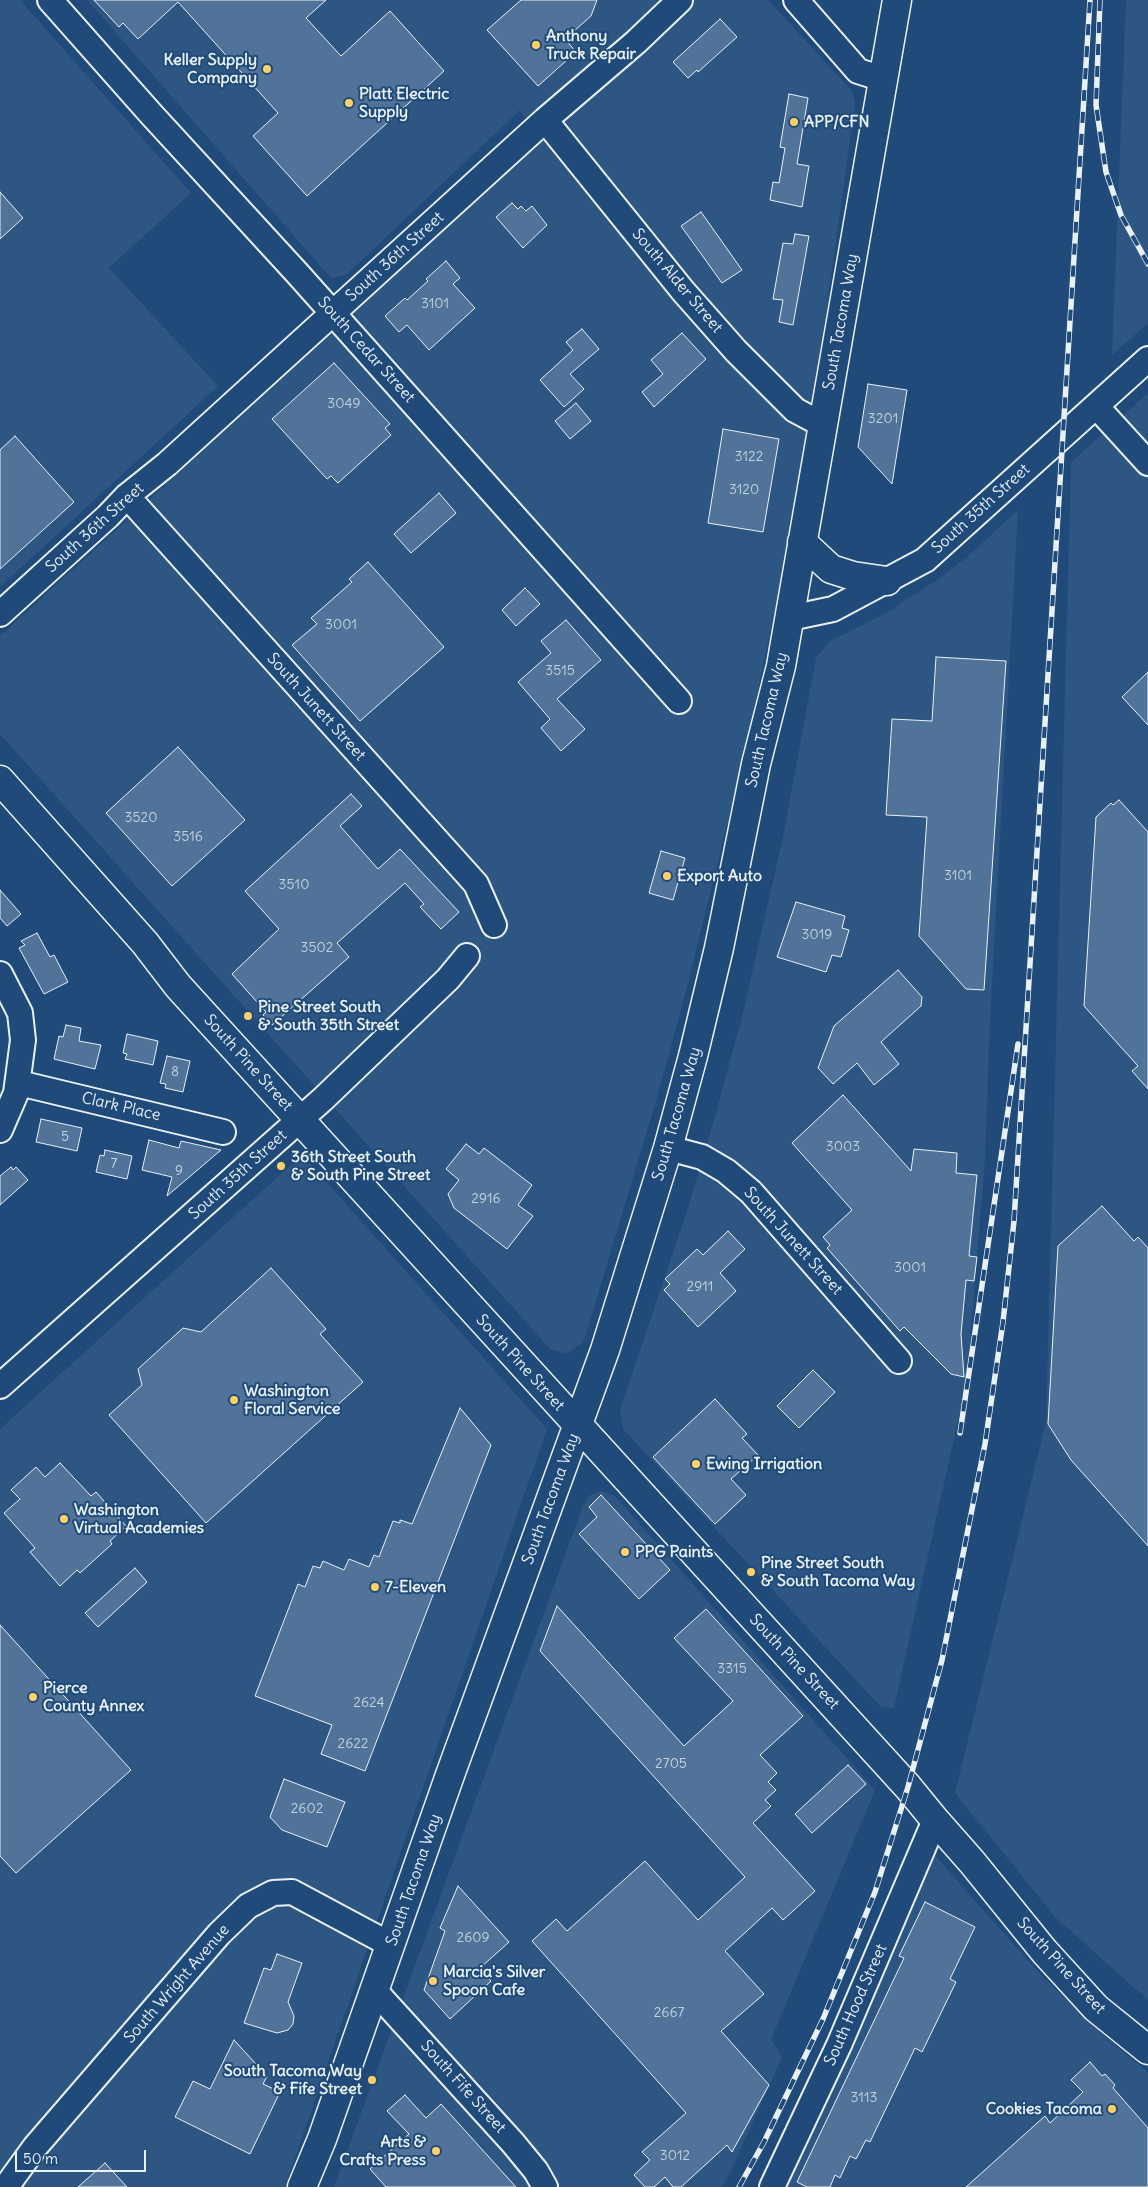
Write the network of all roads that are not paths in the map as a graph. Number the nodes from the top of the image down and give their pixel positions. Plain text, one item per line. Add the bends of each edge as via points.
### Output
1 (50, 0) edge
2 (680, 0) edge
3 (796, 0) edge
4 (897, 0) edge
5 (883, 79) junction
6 (545, 120) junction
7 (332, 313) junction
8 (1148, 359) edge
9 (1096, 406) junction
10 (823, 425) junction
11 (1148, 463) edge
12 (127, 496) junction
13 (802, 542) junction
14 (887, 581) junction
15 (0, 614) edge
16 (790, 618) junction
17 (679, 701) dead end
18 (0, 780) edge
19 (494, 925) dead end
20 (468, 956) dead end
21 (0, 974) edge
22 (18, 1083) junction
23 (300, 1120) junction
24 (0, 1130) edge
25 (223, 1132) dead end
26 (668, 1148) junction
27 (899, 1361) dead end
28 (0, 1386) edge
29 (577, 1426) junction
30 (934, 1820) junction
31 (391, 1945) junction
32 (375, 1991) junction
33 (1148, 2050) edge
34 (6, 2187) edge
35 (302, 2187) edge
36 (545, 2187) edge
37 (772, 2187) edge

1 - 7 street, South Cedar Street
2 - 6 street, South 36th Street
3 - 5 street via 858,71
4 - 5 main road, South Tacoma Way
5 - 10 main road, South Tacoma Way
6 - 7 street, South 36th Street
6 - 10 street, South Alder Street via 736,351 795,410
7 - 12 street, South 36th Street via 167,464
7 - 17 street, South Cedar Street
8 - 9 street, South 35th Street
9 - 11 street
9 - 14 street, South 35th Street via 925,560
10 - 13 main road, South Tacoma Way
12 - 15 street, South 36th Street
12 - 19 street, South Junett Street via 476,884
13 - 14 main road via 831,568 853,576
13 - 16 main road, South Tacoma Way
14 - 16 street, South 35th Street via 834,609
16 - 26 main road, South Tacoma Way via 756,764 720,948
18 - 23 main road, South Pine Street via 145,943 178,986
20 - 23 street, South 35th Street via 421,1006
21 - 22 street via 20,1013 23,1040
22 - 24 street
22 - 25 street, Clark Place
23 - 28 street, South 35th Street
23 - 29 main road, South Pine Street
26 - 27 street, South Junett Street via 702,1157 744,1186
26 - 29 main road, South Tacoma Way via 606,1350
29 - 30 main road, South Pine Street via 908,1787
29 - 31 main road, South Tacoma Way
30 - 33 main road, South Pine Street via 1096,2008
30 - 37 street, South Hood Street via 835,2054
31 - 32 main road, South Tacoma Way
31 - 34 street, South Wright Avenue via 292,1892 272,1893 248,1906 219,1934 35,2147
32 - 35 main road, South Tacoma Way
32 - 36 street, South Fife Street via 514,2143

